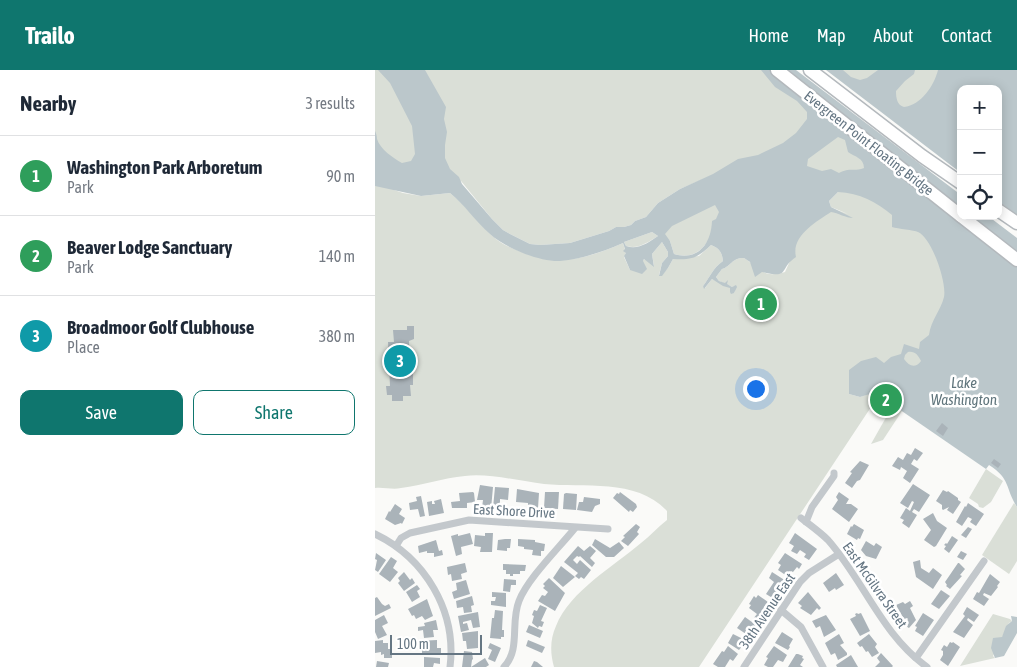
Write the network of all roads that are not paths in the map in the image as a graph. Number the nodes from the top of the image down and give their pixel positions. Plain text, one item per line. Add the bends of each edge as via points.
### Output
1 (777, 70) edge
2 (810, 70) edge
3 (957, 180) edge
4 (957, 213) edge
5 (1002, 213) edge
6 (966, 220) edge
7 (1017, 223) edge
8 (1017, 260) edge
9 (834, 473) dead end
10 (575, 528) junction
11 (608, 529) dead end
12 (375, 534) edge
13 (396, 546) junction
14 (839, 554) junction
15 (984, 561) dead end
16 (781, 610) junction
17 (916, 658) junction
18 (450, 667) edge
19 (504, 667) edge
20 (744, 667) edge
21 (823, 667) edge
22 (927, 667) edge

1 - 4 highway, Evergreen Point Floating Bridge
2 - 3 highway, Evergreen Point Floating Bridge
5 - 7 highway
6 - 8 highway, Evergreen Point Floating Bridge
9 - 14 street, East McGilvra Street via 804,520
10 - 11 street, East Shore Drive
10 - 13 street, East Shore Drive via 469,520 410,533
10 - 19 street via 525,589 518,603 514,650
12 - 13 street
13 - 18 street via 426,574 441,602 450,631
14 - 16 street, 38th Avenue East via 809,573
14 - 17 street, East McGilvra Street via 883,622
15 - 17 street
16 - 20 street, 38th Avenue East
16 - 21 street via 801,627
17 - 22 street, East McGilvra Street

